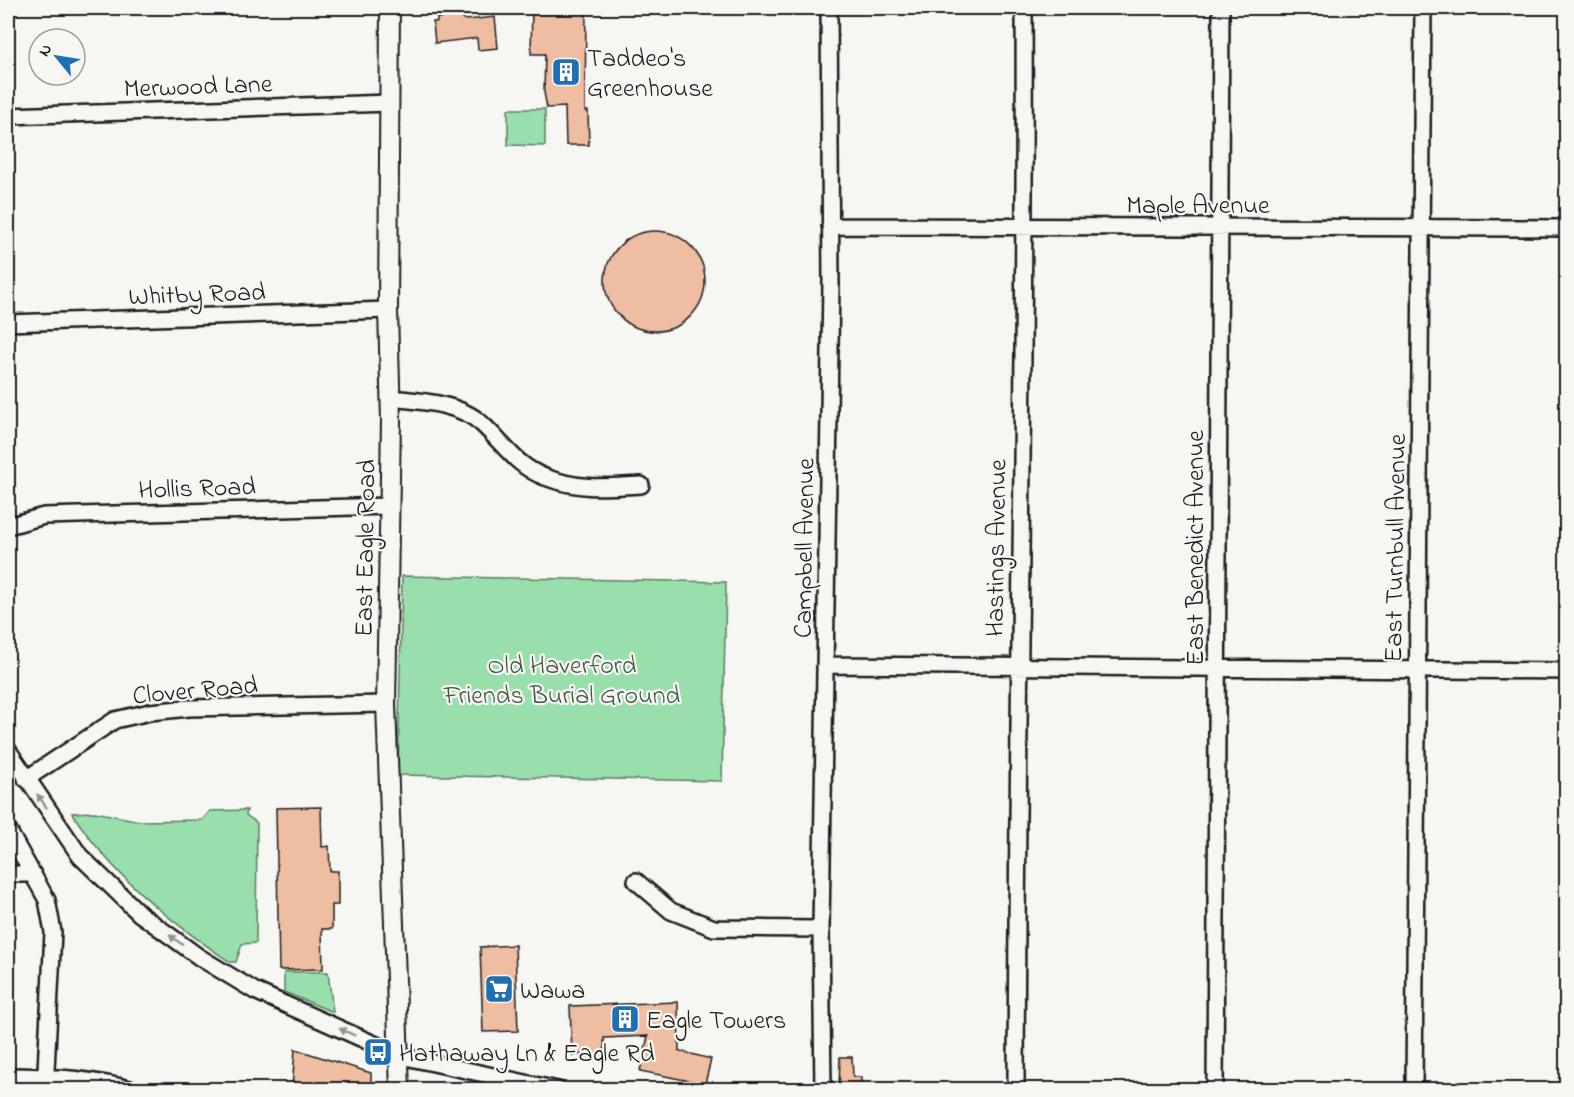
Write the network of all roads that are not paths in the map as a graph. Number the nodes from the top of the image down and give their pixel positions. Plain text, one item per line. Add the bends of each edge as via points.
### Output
1 (390, 8) edge
2 (829, 8) edge
3 (1024, 8) edge
4 (1221, 8) edge
5 (1423, 8) edge
6 (390, 103) junction
7 (8, 116) edge
8 (830, 226) junction
9 (1422, 227) junction
10 (1025, 228) junction
11 (1218, 228) junction
12 (1566, 228) edge
13 (388, 310) junction
14 (8, 323) edge
15 (390, 398) junction
16 (641, 485) dead end
17 (389, 506) junction
18 (8, 526) edge
19 (825, 665) junction
20 (1017, 668) junction
21 (1218, 669) junction
22 (1417, 670) junction
23 (1566, 671) edge
24 (386, 704) junction
25 (8, 750) edge
26 (26, 779) junction
27 (8, 830) edge
28 (8, 874) edge
29 (33, 874) junction
30 (636, 881) dead end
31 (821, 928) junction
32 (401, 1056) junction
33 (8, 1076) edge
34 (46, 1083) edge
35 (134, 1089) edge
36 (400, 1089) edge
37 (558, 1089) edge
38 (823, 1089) edge
39 (1016, 1089) edge
40 (1215, 1089) edge
41 (1414, 1089) edge

1 - 6 main road, East Eagle Road
2 - 8 street, Campbell Avenue
3 - 10 street, Hastings Avenue
4 - 11 street, East Benedict Avenue
5 - 9 street, East Turnbull Avenue
6 - 7 street, Merwood Lane
6 - 13 main road, East Eagle Road
8 - 10 street, Maple Avenue
8 - 19 street, Campbell Avenue
9 - 11 street, Maple Avenue
9 - 12 street, Maple Avenue
9 - 22 street, East Turnbull Avenue
10 - 11 street, Maple Avenue
10 - 20 street, Hastings Avenue
11 - 21 street, East Benedict Avenue
13 - 14 street, Whitby Road
13 - 15 main road, East Eagle Road
15 - 16 street via 442,404 481,422 509,455 543,476 582,488
15 - 17 main road, East Eagle Road
17 - 18 street, Hollis Road via 44,516
17 - 24 main road, East Eagle Road
19 - 20 street
19 - 31 street, Campbell Avenue
20 - 21 street
20 - 39 street, Hastings Avenue
21 - 22 street
21 - 40 street, East Benedict Avenue
22 - 23 street
22 - 41 street, East Turnbull Avenue
24 - 26 street, Clover Road via 150,712 115,720
24 - 32 main road, East Eagle Road
25 - 26 street
32 -> 26 street via 255,991 140,914 80,856
27 - 29 street
28 - 29 street
29 - 34 street via 47,900 53,932
30 - 31 street via 671,911 714,928
31 - 38 street, Campbell Avenue
32 - 36 main road, East Eagle Road
32 - 37 street
33 - 34 street
34 - 35 street via 110,1083

